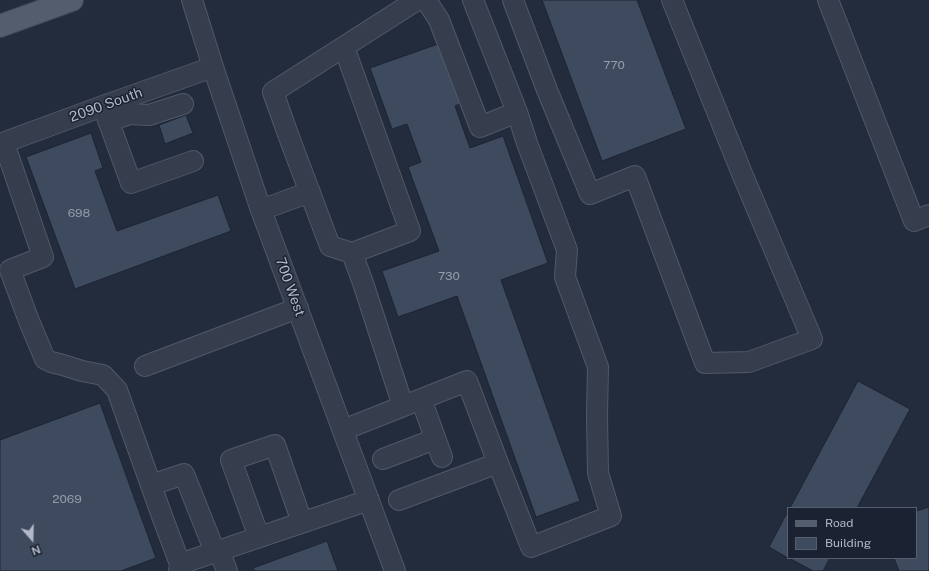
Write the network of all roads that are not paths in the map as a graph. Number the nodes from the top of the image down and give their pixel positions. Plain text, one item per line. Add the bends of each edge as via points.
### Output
1 (72, 0) edge
2 (192, 0) edge
3 (417, 0) edge
4 (426, 0) edge
5 (474, 0) edge
6 (513, 0) edge
7 (672, 0) edge
8 (828, 0) edge
9 (0, 26) edge
10 (344, 47) junction
11 (213, 67) junction
12 (183, 104) dead end
13 (517, 112) junction
14 (106, 114) junction
15 (2, 144) edge
16 (193, 161) dead end
17 (310, 192) junction
18 (261, 210) junction
19 (929, 215) edge
20 (352, 253) junction
21 (298, 308) junction
22 (145, 366) dead end
23 (412, 402) junction
24 (343, 430) junction
25 (382, 459) dead end
26 (498, 463) junction
27 (151, 485) junction
28 (369, 500) junction
29 (399, 500) dead end
30 (302, 522) junction
31 (259, 537) junction
32 (217, 551) junction
33 (180, 567) edge
34 (227, 571) edge
35 (395, 571) edge

1 - 9 main road
2 - 11 street, 700 West
3 - 10 street
4 - 13 street via 439,20 480,127
5 - 13 street
6 - 7 street via 590,194 635,176 705,363 749,362 812,339
8 - 19 street via 914,221
10 - 17 street via 273,92
10 - 20 street via 410,231
11 - 14 street, 2090 South
11 - 18 street, 700 West
12 - 14 street via 149,115
13 - 26 street via 567,250 565,277 598,367 598,474 611,516 531,547
14 - 15 street, 2090 South
14 - 16 street via 131,183
15 - 27 street via 43,257 10,270 45,359 103,375 117,390
17 - 18 street
17 - 20 street via 330,246
18 - 21 street, 700 West
20 - 23 street
21 - 22 street
21 - 24 street, 700 West
23 - 24 street
23 - 25 street via 439,448
23 - 26 street via 467,381
24 - 28 street, 700 West
26 - 29 street
27 - 32 street via 184,474
27 - 33 street
28 - 30 street
28 - 35 street, 700 West
30 - 31 street
30 - 31 street via 275,445 232,460
31 - 32 street
32 - 33 street
32 - 34 street

